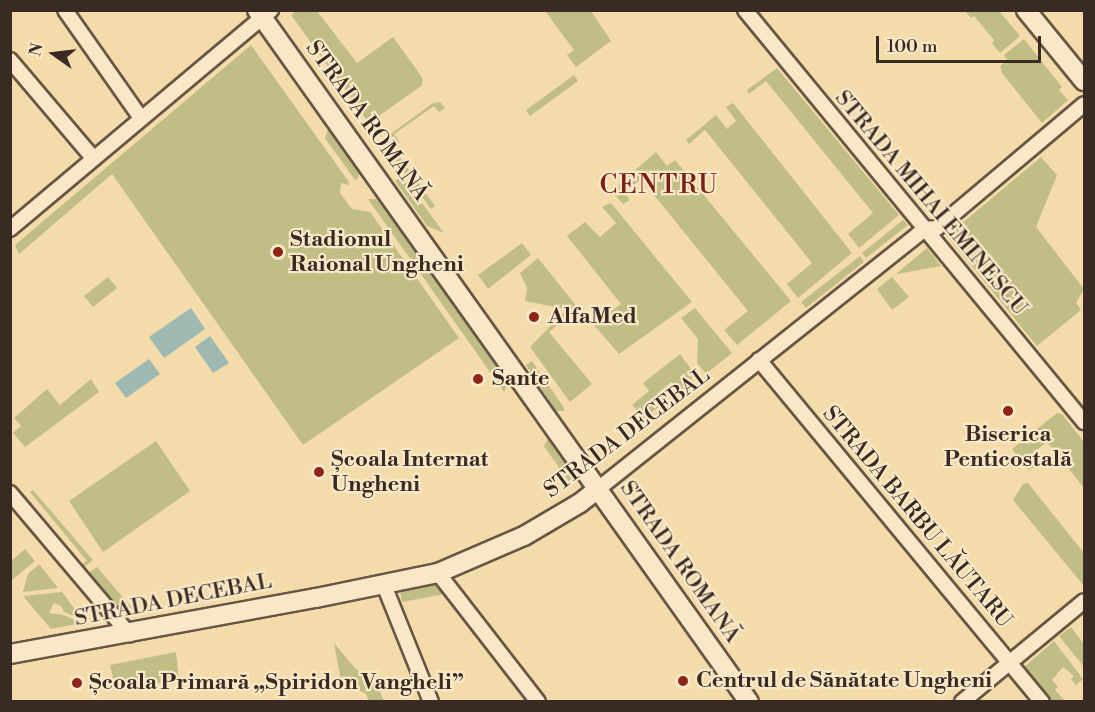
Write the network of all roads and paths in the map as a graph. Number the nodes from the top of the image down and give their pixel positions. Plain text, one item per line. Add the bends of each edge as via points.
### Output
1 (65, 10) edge
2 (746, 10) edge
3 (1026, 10) edge
4 (264, 13) edge
5 (10, 60) edge
6 (1084, 81) edge
7 (1084, 104) edge
8 (141, 118) junction
9 (93, 159) junction
10 (10, 229) edge
11 (925, 229) junction
12 (759, 360) junction
13 (1084, 423) edge
14 (598, 489) junction
15 (10, 493) edge
16 (438, 573) junction
17 (384, 585) junction
18 (1084, 601) edge
19 (129, 634) junction
20 (10, 654) edge
21 (1010, 662) junction
22 (431, 702) edge
23 (538, 702) edge
24 (749, 702) edge
25 (962, 702) edge
26 (1042, 702) edge

1 - 8 street
2 - 11 street, STRADA MIHAI EMINESCU
3 - 6 main road
4 - 8 street
4 - 14 main road, STRADA ROMANĂ
5 - 9 street
7 - 11 street, STRADA DECEBAL via 937,228
8 - 9 street
9 - 10 street
11 - 12 street, STRADA DECEBAL
11 - 13 street, STRADA MIHAI EMINESCU
12 - 14 street, STRADA DECEBAL
12 - 21 street, STRADA BARBU LĂUTARU
14 - 16 main road, STRADA DECEBAL via 524,536
14 - 24 main road, STRADA ROMANĂ
15 - 19 street
16 - 17 main road, STRADA DECEBAL
16 - 23 street
17 - 19 main road, STRADA DECEBAL
17 - 22 street
18 - 21 street
19 - 20 main road, STRADA DECEBAL
21 - 25 street
21 - 26 street, STRADA BARBU LĂUTARU

